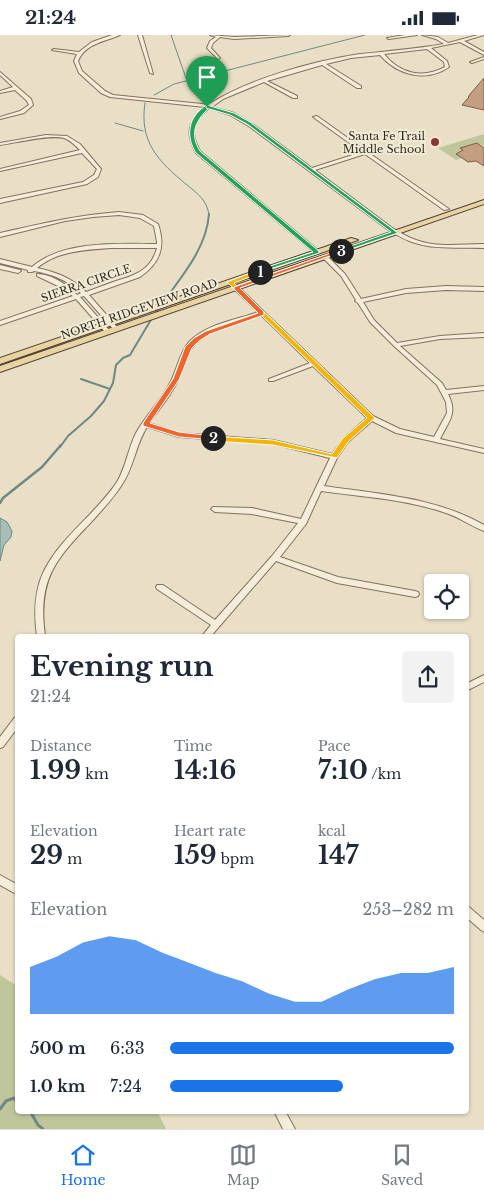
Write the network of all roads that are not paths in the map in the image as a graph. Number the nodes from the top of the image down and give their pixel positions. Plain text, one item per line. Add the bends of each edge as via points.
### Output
1 (118, 35) edge
2 (140, 35) edge
3 (288, 35) edge
4 (415, 35) edge
5 (424, 35) edge
6 (482, 35) edge
7 (215, 36) edge
8 (388, 36) edge
9 (273, 39) edge
10 (460, 41) junction
11 (448, 44) junction
12 (428, 48) junction
13 (54, 50) dead end
14 (400, 51) junction
15 (80, 53) junction
16 (381, 53) junction
17 (484, 54) edge
18 (218, 58) dead end
19 (484, 59) edge
20 (472, 62) dead end
21 (322, 63) junction
22 (0, 73) edge
23 (152, 73) dead end
24 (265, 81) junction
25 (360, 87) dead end
26 (16, 88) junction
27 (0, 92) edge
28 (295, 97) dead end
29 (207, 107) junction
30 (315, 117) dead end
31 (0, 118) edge
32 (0, 144) edge
33 (83, 151) junction
34 (367, 153) junction
35 (311, 169) junction
36 (0, 170) edge
37 (484, 195) edge
38 (0, 201) edge
39 (484, 202) edge
40 (446, 209) junction
41 (389, 228) junction
42 (396, 233) junction
43 (0, 235) edge
44 (159, 246) junction
45 (484, 246) edge
46 (317, 252) junction
47 (325, 257) junction
48 (0, 261) edge
49 (0, 267) edge
50 (30, 270) junction
51 (233, 285) junction
52 (484, 289) edge
53 (85, 293) junction
54 (77, 296) junction
55 (358, 301) junction
56 (262, 313) junction
57 (0, 323) edge
58 (109, 327) junction
59 (484, 335) edge
60 (396, 345) junction
61 (0, 361) edge
62 (313, 364) junction
63 (0, 369) edge
64 (271, 380) dead end
65 (484, 388) edge
66 (445, 392) junction
67 (371, 418) junction
68 (145, 424) junction
69 (436, 440) junction
70 (484, 451) edge
71 (334, 457) junction
72 (320, 488) junction
73 (215, 509) dead end
74 (303, 522) junction
75 (484, 528) edge
76 (275, 558) junction
77 (160, 587) dead end
78 (415, 594) dead end
79 (216, 625) junction
80 (41, 634) edge
81 (208, 634) edge
82 (484, 679) edge
83 (469, 686) edge
84 (15, 724) edge
85 (0, 744) edge
86 (0, 880) edge
87 (15, 889) edge
88 (469, 913) edge
89 (484, 927) edge
90 (281, 1114) edge
91 (289, 1129) edge

1 - 15 street via 92,44
2 - 23 street
3 - 9 street
4 - 8 street
5 - 11 street
6 - 10 street
7 - 9 street
7 - 18 street via 209,48
8 - 14 street
10 - 11 street
10 - 17 street
11 - 12 street
12 - 14 street
12 - 16 street via 446,62 447,67 423,75 409,74
13 - 15 street
14 - 16 street
15 - 29 street via 76,61 78,69 107,94 124,99
16 - 21 street
19 - 20 street
21 - 24 street
21 - 25 street
22 - 26 street
24 - 28 street
24 - 29 street
26 - 27 street
26 - 31 street via 31,105 22,112
29 - 35 street via 243,120
29 - 46 street via 192,126 192,143 198,152
30 - 34 street
32 - 33 street via 55,135 71,140
33 - 36 street
33 - 38 street via 99,167 93,178 85,183
34 - 35 street
34 - 40 street
35 - 41 street
37 - 40 main road, NORTH RIDGEVIEW ROAD
39 - 42 main road, NORTH RIDGEVIEW ROAD
40 - 41 main road, NORTH RIDGEVIEW ROAD
41 - 42 street
41 - 46 main road, NORTH RIDGEVIEW ROAD
42 - 45 street via 424,245
42 - 47 main road, NORTH RIDGEVIEW ROAD
43 - 44 street via 77,217 135,215 149,218 157,225
44 - 50 street via 115,246 76,251 40,262
44 - 53 street, SIERRA CIRCLE via 154,262 138,276
46 - 51 main road, NORTH RIDGEVIEW ROAD
47 - 51 main road, NORTH RIDGEVIEW ROAD
47 - 55 street via 343,275
48 - 50 street
49 - 50 street
50 - 53 street via 64,278
50 - 54 street via 57,281
51 - 56 street
51 - 58 main road, NORTH RIDGEVIEW ROAD via 145,311
51 - 58 main road, NORTH RIDGEVIEW ROAD via 141,321
52 - 55 street via 406,291
53 - 54 street, SIERRA CIRCLE
53 - 58 street
54 - 57 street, SIERRA CIRCLE
54 - 58 street
55 - 60 street
56 - 62 street
56 - 68 street via 208,333 192,343 171,389
58 - 61 main road, NORTH RIDGEVIEW ROAD
58 - 63 main road, NORTH RIDGEVIEW ROAD
59 - 60 street via 445,336
60 - 66 street
62 - 64 street
62 - 67 street
65 - 66 street
66 - 69 street via 450,413
67 - 69 street
67 - 71 street via 346,440
68 - 71 street via 179,435 273,442
68 - 80 street via 118,487 67,544 47,573 39,600
69 - 70 street
71 - 72 street
72 - 74 street
72 - 75 street via 427,504
73 - 74 street via 252,511
74 - 76 street
76 - 78 street via 337,580
76 - 79 street
77 - 79 street
79 - 81 street
82 - 83 street
84 - 85 street
86 - 87 street
88 - 89 street
90 - 91 street

